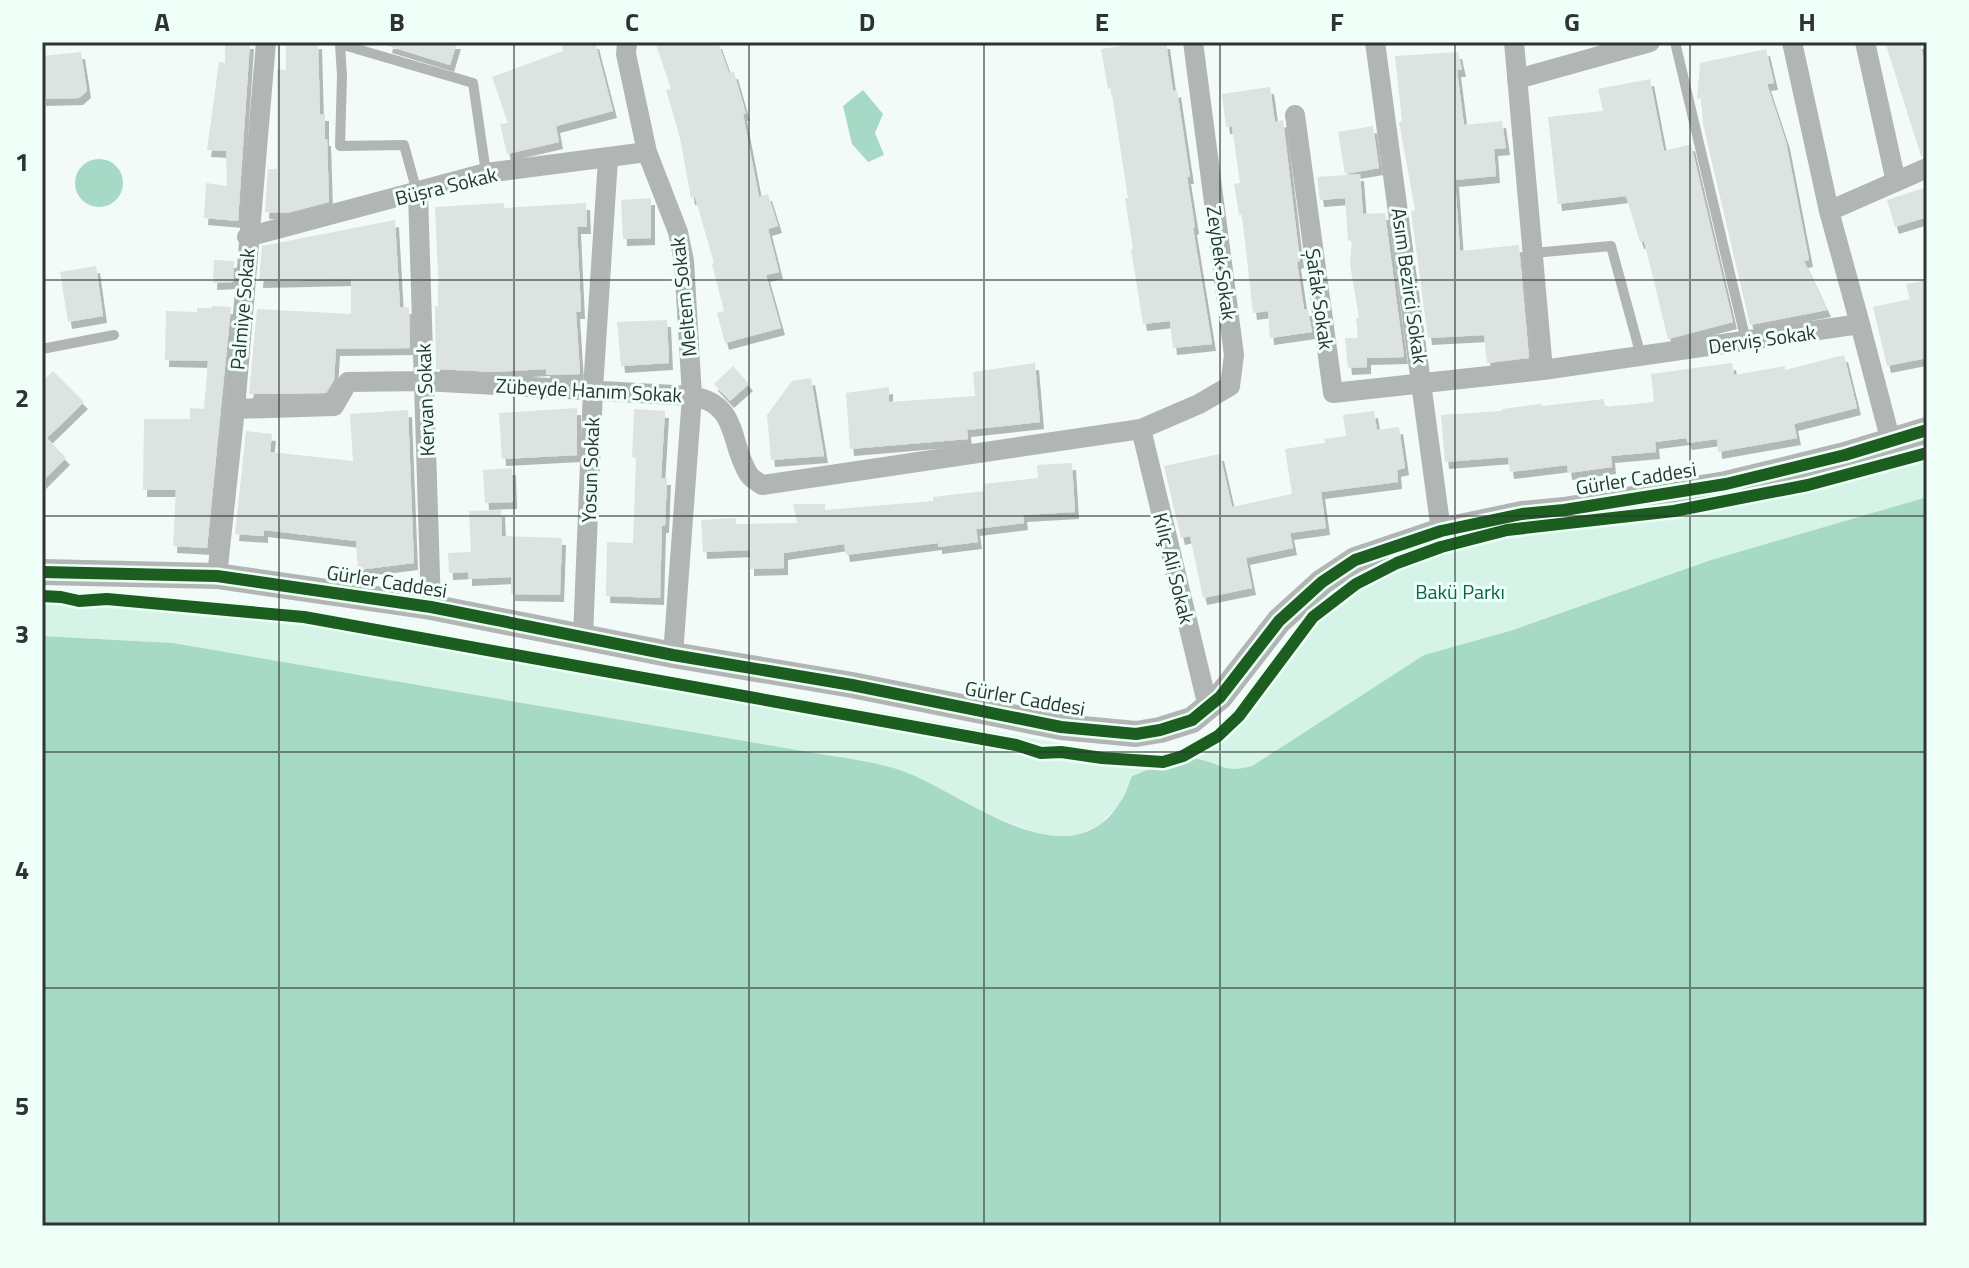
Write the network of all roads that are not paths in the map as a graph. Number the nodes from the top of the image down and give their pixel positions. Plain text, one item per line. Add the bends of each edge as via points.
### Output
1 (266, 42) edge
2 (627, 42) edge
3 (1193, 42) edge
4 (1375, 42) edge
5 (1514, 42) edge
6 (1650, 42) edge
7 (1675, 42) edge
8 (1792, 42) edge
9 (1865, 42) edge
10 (1517, 79) junction
11 (1295, 115) dead end
12 (647, 152) junction
13 (608, 159) junction
14 (1927, 168) edge
15 (486, 173) junction
16 (1896, 182) junction
17 (418, 194) junction
18 (1829, 211) junction
19 (247, 237) junction
20 (1533, 253) junction
21 (1860, 324) junction
22 (114, 335) dead end
23 (1746, 341) junction
24 (42, 349) edge
25 (1641, 356) junction
26 (1543, 370) junction
27 (424, 381) junction
28 (1423, 385) junction
29 (593, 389) junction
30 (692, 396) junction
31 (235, 409) junction
32 (1141, 429) junction
33 (1927, 430) edge
34 (1891, 442) junction
35 (1441, 531) junction
36 (42, 572) edge
37 (217, 576) junction
38 (431, 607) junction
39 (583, 637) junction
40 (673, 655) junction
41 (1208, 707) junction

1 - 19 street, Palmiye Sokak
2 - 12 street, Meltem Sokak
3 - 32 street, Zeybek Sokak via 1234,355 1230,386
4 - 28 street, Asım Bezirci Sokak
5 - 10 street
6 - 10 street
7 - 23 lane
8 - 18 street
9 - 16 street
10 - 20 street
11 - 28 street, Şafak Sokak via 1333,393
12 - 13 street, Büşra Sokak
12 - 30 street, Meltem Sokak via 684,261
13 - 15 street, Büşra Sokak
13 - 29 street, Yosun Sokak
14 - 16 street
15 - 17 street, Büşra Sokak
15 - 17 lane via 473,83 340,44 340,146 404,145
16 - 18 street
17 - 19 street, Büşra Sokak
17 - 27 street, Kervan Sokak
18 - 21 street
19 - 31 street, Palmiye Sokak
20 - 25 lane via 1611,246
20 - 26 street
21 - 23 street, Derviş Sokak
21 - 34 street
22 - 24 lane
23 - 25 street, Derviş Sokak
25 - 26 street, Derviş Sokak
26 - 28 street, Derviş Sokak
27 - 29 street, Zübeyde Hanım Sokak
27 - 31 street, Zübeyde Hanım Sokak via 348,382 334,406
27 - 38 street, Kervan Sokak
28 - 35 street, Asım Bezirci Sokak
29 - 30 street, Zübeyde Hanım Sokak
29 - 39 street, Yosun Sokak
30 - 32 street, Zübeyde Hanım Sokak via 708,399 722,411 748,475 762,485
30 - 40 street, Meltem Sokak
31 - 37 street, Palmiye Sokak
32 - 41 street, Kılıç Ali Sokak
33 - 34 street, Gürler Caddesi
34 - 35 street, Gürler Caddesi via 1726,484
35 - 41 street, Gürler Caddesi via 1355,560 1322,582 1279,621
36 - 37 street, Gürler Caddesi
37 - 38 street, Gürler Caddesi
38 - 39 street, Gürler Caddesi
39 - 40 street, Gürler Caddesi
40 - 41 street, Gürler Caddesi via 1119,734 1160,730 1192,720

